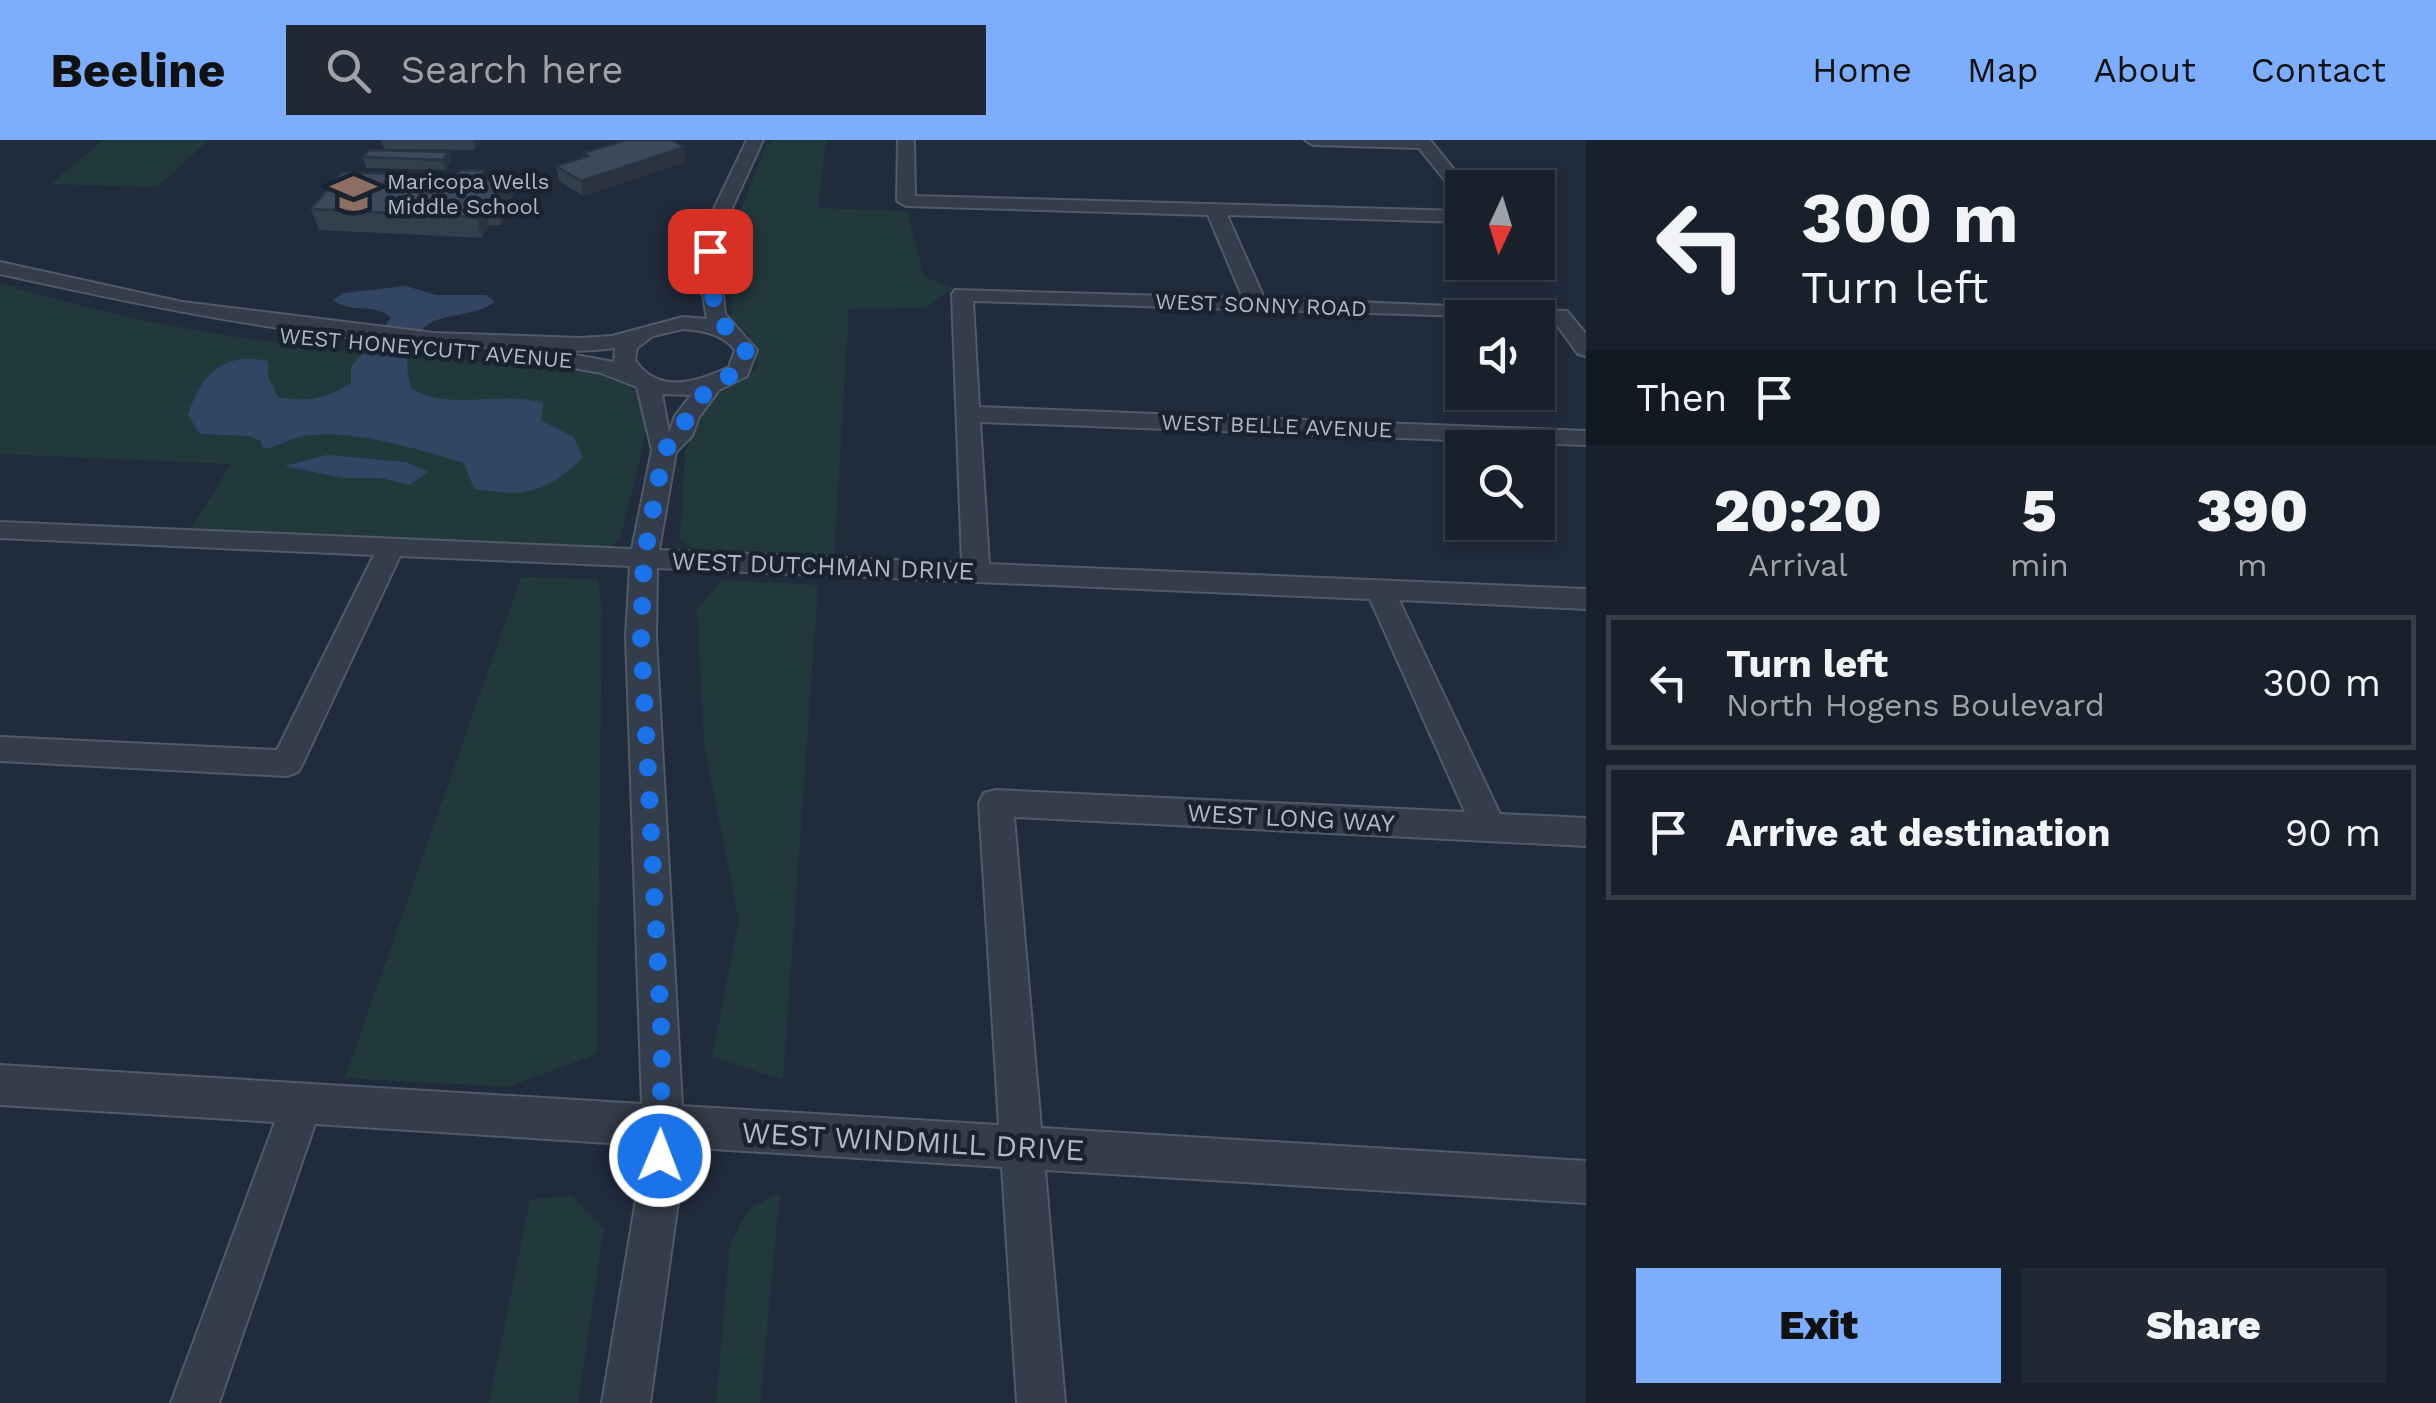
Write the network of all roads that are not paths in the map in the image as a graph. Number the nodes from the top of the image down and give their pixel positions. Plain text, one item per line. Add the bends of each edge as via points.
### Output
1 (756, 140) edge
2 (906, 140) edge
3 (1312, 140) edge
4 (1422, 142) edge
5 (1445, 170) edge
6 (1214, 210) junction
7 (1445, 216) edge
8 (0, 268) edge
9 (705, 285) junction
10 (1256, 306) junction
11 (655, 329) junction
12 (730, 332) junction
13 (430, 345) junction
14 (1586, 349) edge
15 (642, 383) junction
16 (710, 386) junction
17 (968, 414) junction
18 (1586, 438) edge
19 (664, 450) junction
20 (0, 530) edge
21 (392, 547) junction
22 (644, 558) junction
23 (976, 573) junction
24 (1380, 590) junction
25 (1586, 600) edge
26 (0, 749) edge
27 (1489, 828) junction
28 (1586, 832) edge
29 (0, 1085) edge
30 (302, 1104) junction
31 (662, 1125) junction
32 (1022, 1147) junction
33 (1586, 1182) edge
34 (195, 1403) edge
35 (626, 1403) edge
36 (1041, 1403) edge

1 - 9 street via 718,218
2 - 6 street via 906,201
3 - 4 street
4 - 5 street
6 - 7 street
6 - 10 street
8 - 13 street, WEST HONEYCUTT AVENUE via 72,296 168,318
9 - 11 street
9 - 12 street via 715,315
10 - 14 street, WEST SONNY ROAD via 1560,316
10 - 17 street, WEST SONNY ROAD via 962,294
11 - 12 street, WEST HONEYCUTT AVENUE via 700,324
11 - 13 street, WEST HONEYCUTT AVENUE via 580,345
11 - 15 street via 623,351 626,372
12 - 16 street via 746,360
13 - 15 street, WEST HONEYCUTT AVENUE via 579,359
15 - 16 street, WEST HONEYCUTT AVENUE via 678,390
15 - 19 street
16 - 19 street
17 - 18 street, WEST BELLE AVENUE
17 - 23 street
19 - 22 street
20 - 21 street, WEST DUTCHMAN DRIVE
21 - 22 street, WEST DUTCHMAN DRIVE
21 - 26 street via 287,764
22 - 23 street, WEST DUTCHMAN DRIVE
22 - 31 street via 641,636
23 - 24 street, WEST DUTCHMAN DRIVE
24 - 25 street, WEST DUTCHMAN DRIVE
24 - 27 street
27 - 28 street, WEST LONG WAY
27 - 32 street, WEST LONG WAY via 996,803
29 - 30 street, WEST WINDMILL DRIVE
30 - 31 street, WEST WINDMILL DRIVE
30 - 34 street
31 - 32 street, WEST WINDMILL DRIVE
31 - 35 street via 660,1188
32 - 33 street, WEST WINDMILL DRIVE
32 - 36 street

